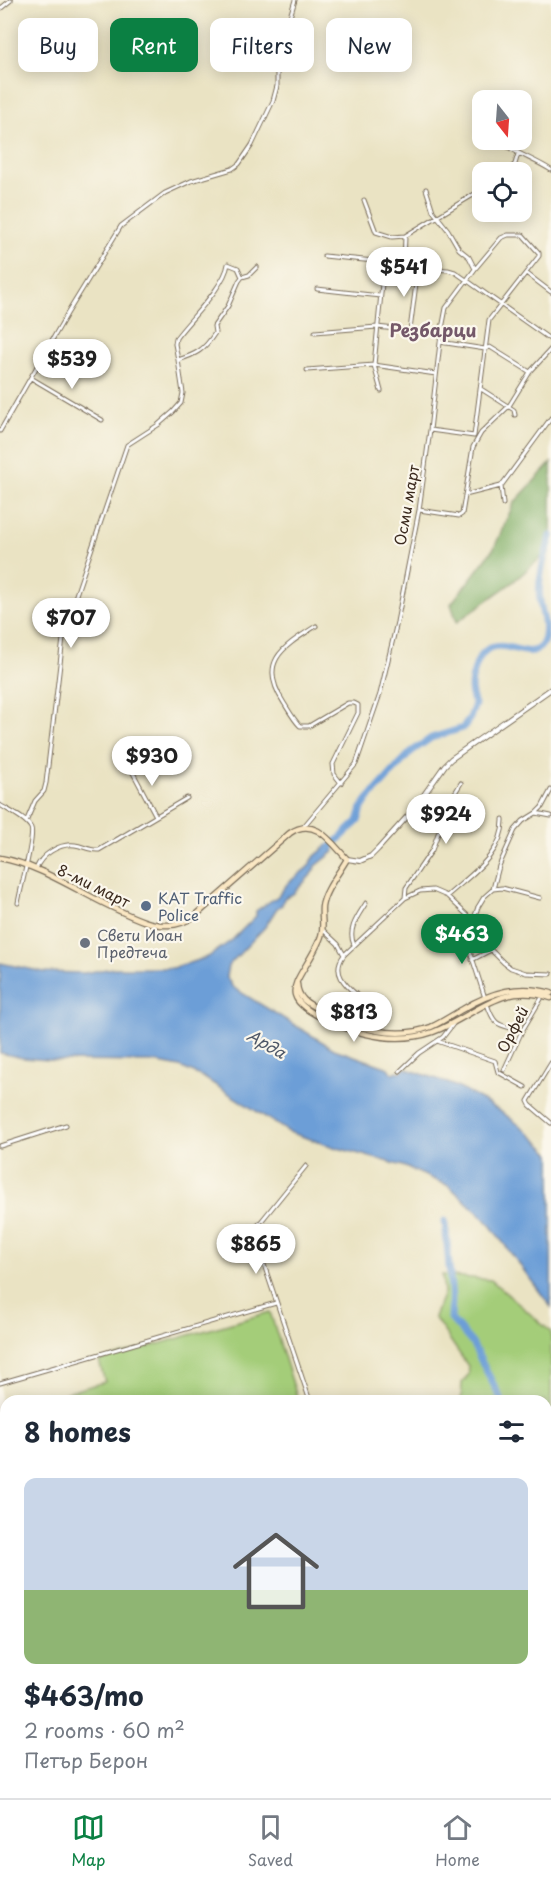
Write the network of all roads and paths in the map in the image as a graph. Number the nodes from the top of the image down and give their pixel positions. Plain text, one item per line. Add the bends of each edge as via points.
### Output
1 (11, 0) edge
2 (296, 0) edge
3 (0, 9) edge
4 (513, 150) edge
5 (518, 153) junction
6 (516, 162) edge
7 (551, 170) edge
8 (426, 189) dead end
9 (472, 196) edge
10 (364, 200) dead end
11 (438, 217) junction
12 (405, 236) junction
13 (324, 256) dead end
14 (384, 263) junction
15 (404, 264) junction
16 (257, 267) dead end
17 (418, 268) junction
18 (475, 269) junction
19 (526, 273) junction
20 (242, 277) junction
21 (466, 282) junction
22 (317, 289) dead end
23 (551, 292) edge
24 (380, 296) junction
25 (500, 306) junction
26 (376, 327) junction
27 (410, 330) junction
28 (315, 332) dead end
29 (441, 334) junction
30 (551, 340) edge
31 (440, 342) junction
32 (485, 349) junction
33 (551, 349) edge
34 (178, 360) junction
35 (374, 365) junction
36 (307, 370) dead end
37 (530, 372) junction
38 (436, 374) junction
39 (30, 378) junction
40 (481, 389) junction
41 (381, 391) dead end
42 (509, 406) junction
43 (516, 415) dead end
44 (551, 418) edge
45 (102, 420) dead end
46 (430, 430) junction
47 (0, 431) edge
48 (481, 433) junction
49 (474, 436) junction
50 (501, 486) junction
51 (465, 495) junction
52 (503, 504) dead end
53 (419, 510) junction
54 (316, 626) dead end
55 (551, 689) edge
56 (131, 769) dead end
57 (341, 783) junction
58 (461, 783) dead end
59 (551, 790) edge
60 (187, 798) dead end
61 (0, 807) edge
62 (536, 813) junction
63 (156, 816) junction
64 (551, 816) edge
65 (503, 819) dead end
66 (26, 822) junction
67 (304, 826) junction
68 (345, 857) junction
69 (0, 858) edge
70 (25, 865) junction
71 (36, 869) junction
72 (493, 889) junction
73 (447, 896) junction
74 (405, 898) junction
75 (540, 898) dead end
76 (18, 903) dead end
77 (366, 903) dead end
78 (323, 930) junction
79 (354, 945) junction
80 (490, 950) junction
81 (344, 955) junction
82 (472, 960) junction
83 (551, 974) edge
84 (297, 982) junction
85 (551, 993) edge
86 (551, 998) edge
87 (541, 999) dead end
88 (485, 1000) junction
89 (380, 1017) dead end
90 (454, 1022) junction
91 (522, 1032) junction
92 (437, 1041) junction
93 (551, 1063) edge
94 (504, 1070) dead end
95 (400, 1071) dead end
96 (525, 1087) dead end
97 (551, 1123) edge
98 (66, 1125) dead end
99 (0, 1146) edge
100 (306, 1166) dead end
101 (276, 1303) junction
102 (0, 1383) edge
103 (307, 1395) edge

1 - 3 street
2 - 39 street via 277,61 273,101 238,165 165,193 121,226
4 - 5 street
5 - 6 street
5 - 7 street
8 - 11 street
9 - 11 street
10 - 12 street via 376,232
11 - 12 street
11 - 18 street
12 - 15 street
13 - 14 street
14 - 15 street
14 - 24 street
15 - 17 street
16 - 20 street
17 - 21 street via 448,270
17 - 27 street
18 - 19 street, Осми март via 503,236 520,234 539,253
18 - 21 street, Осми март
19 - 23 street
19 - 25 street
20 - 34 street via 207,345 200,352
20 - 34 street via 238,268 228,264 216,289 176,338
21 - 25 street
21 - 29 street, Осми март via 446,308
22 - 24 street
24 - 26 street
25 - 30 street
25 - 32 street via 489,320
26 - 27 street
26 - 28 street
26 - 35 street
27 - 29 street
29 - 31 street, Осми март
31 - 32 street
31 - 38 street, Осми март
32 - 37 street via 490,347
32 - 40 street
33 - 37 street
34 - 66 street via 181,404 158,425 127,444 64,630 44,791
35 - 36 street
35 - 38 street
35 - 41 street
37 - 42 street
38 - 46 street, Осми март
39 - 45 street
39 - 47 street
40 - 42 street
40 - 49 street
42 - 43 street
42 - 48 street
44 - 50 street
46 - 49 street
46 - 53 street, Осми март
48 - 49 street
48 - 51 street via 473,447
50 - 51 street
50 - 52 street
51 - 53 street via 461,515
53 - 57 street, Осми март via 380,694 359,757
54 - 57 street via 281,651 273,666 273,682 300,726 309,726 348,703 358,705 333,764
55 - 68 street via 451,759 414,809 371,856 360,861
56 - 63 street
57 - 67 street, Осми март
58 - 74 street via 432,850 406,888
59 - 62 street
60 - 63 street
61 - 66 street
62 - 64 street
62 - 72 street via 515,830
63 - 71 street via 97,850 74,845 58,848 43,857
65 - 73 street via 501,838 493,852
66 - 70 street via 32,834
67 - 68 main road via 315,828
67 - 71 main road, 8-ми март via 279,842 195,916 169,925 129,915
68 - 78 main road via 324,902
69 - 70 main road, 8-ми март
70 - 71 main road, 8-ми март
70 - 76 street
72 - 75 street
72 - 82 street, bridge via 478,907 470,930
73 - 74 street via 426,890
73 - 80 street via 478,926
74 - 79 street
77 - 79 street via 353,926
78 - 81 street
78 - 84 main road
79 - 81 street
80 - 82 street
80 - 83 street via 519,971
81 - 89 street via 338,965 342,980
82 - 88 street
84 - 88 main road via 301,999 346,1022 376,1031 404,1032 430,1027
84 - 90 main road via 294,994 303,1008 361,1034 405,1038
85 - 88 main road via 525,988
86 - 88 main road via 519,994
87 - 91 street, Орфей
88 - 90 main road
88 - 91 street via 497,1024
90 - 92 street
91 - 94 street, Орфей
92 - 95 street
92 - 96 street via 495,1061 498,1072
93 - 97 street via 528,1101
98 - 99 street
100 - 101 street via 254,1232
101 - 102 street
101 - 103 street

